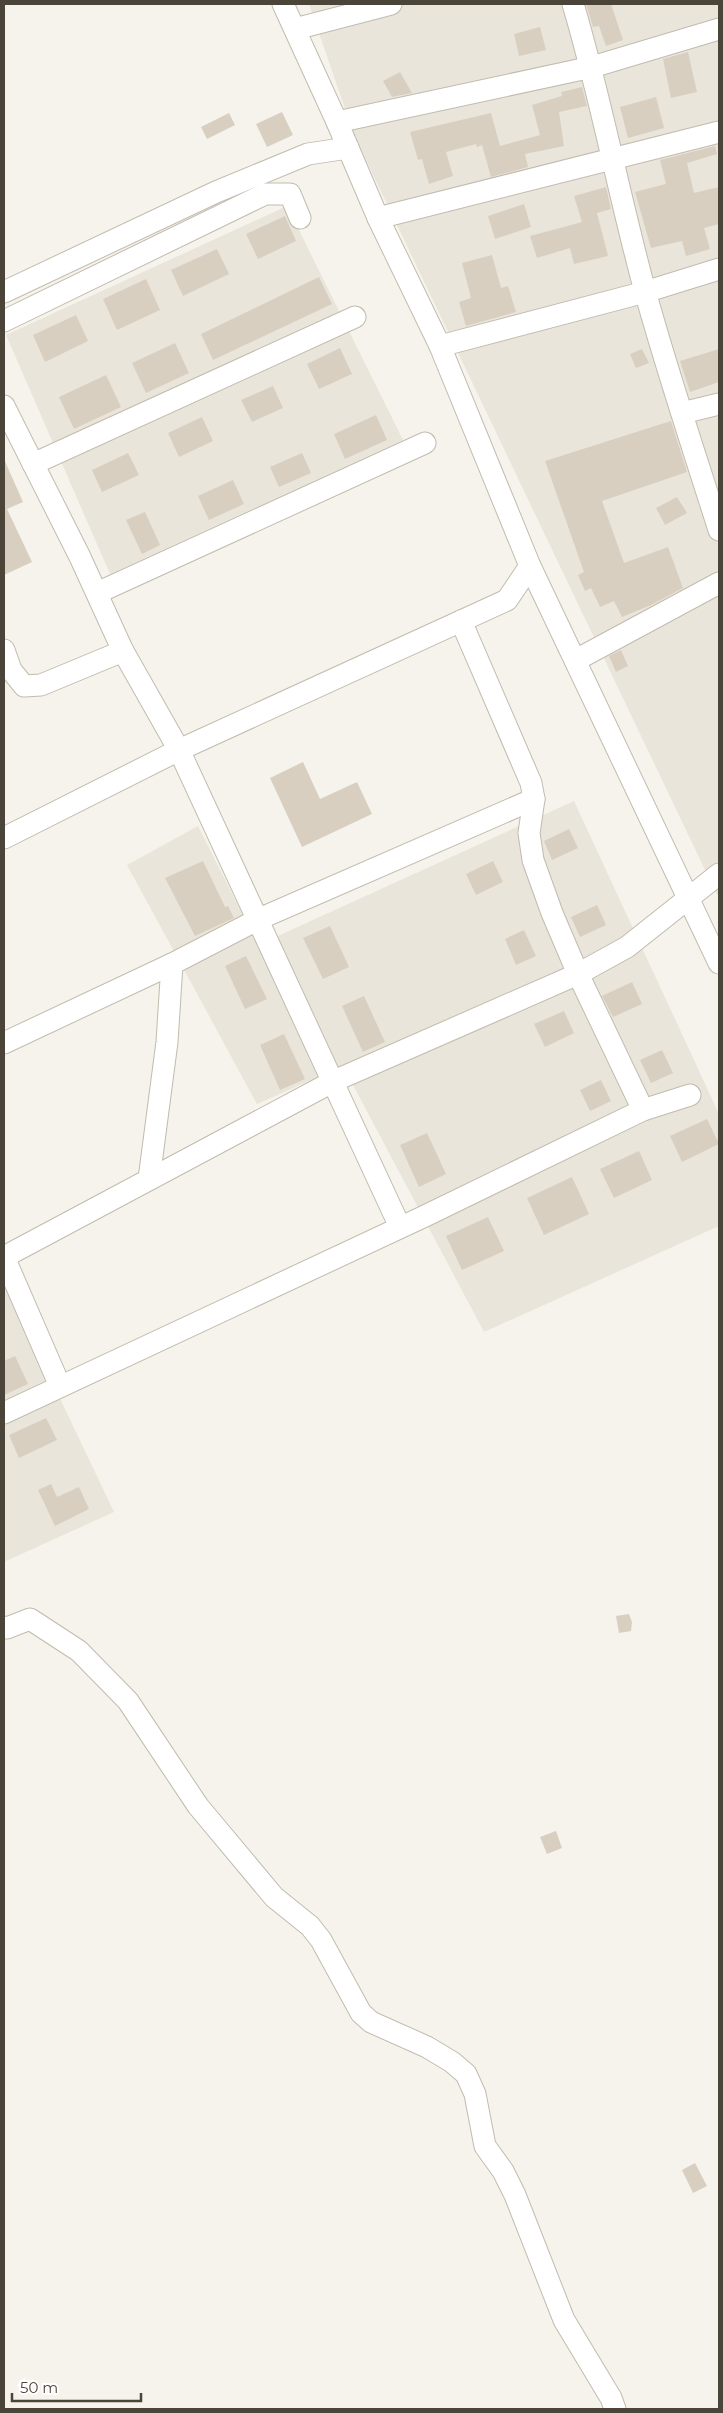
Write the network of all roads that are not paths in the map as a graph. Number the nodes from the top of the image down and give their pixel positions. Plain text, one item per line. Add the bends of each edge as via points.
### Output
1 (283, 4) edge
2 (391, 4) edge
3 (573, 4) edge
4 (295, 29) junction
5 (719, 29) edge
6 (592, 67) junction
7 (337, 122) junction
8 (719, 132) edge
9 (348, 148) junction
10 (612, 159) junction
11 (300, 218) dead end
12 (378, 218) junction
13 (719, 269) edge
14 (4, 292) edge
15 (645, 292) junction
16 (355, 317) dead end
17 (4, 321) edge
18 (440, 346) junction
19 (719, 404) edge
20 (4, 406) edge
21 (682, 413) junction
22 (425, 443) dead end
23 (33, 464) junction
24 (719, 530) edge
25 (530, 566) junction
26 (719, 583) edge
27 (97, 594) junction
28 (461, 621) junction
29 (4, 650) edge
30 (123, 651) junction
31 (576, 660) junction
32 (179, 750) junction
33 (534, 798) junction
34 (4, 838) edge
35 (719, 874) edge
36 (689, 900) junction
37 (259, 919) junction
38 (719, 963) edge
39 (172, 964) junction
40 (578, 974) junction
41 (4, 1043) edge
42 (334, 1081) junction
43 (690, 1095) dead end
44 (643, 1110) junction
45 (150, 1179) junction
46 (400, 1227) junction
47 (4, 1257) edge
48 (60, 1386) junction
49 (4, 1413) edge
50 (4, 1627) edge
51 (615, 2409) edge

1 - 4 street
2 - 4 street
3 - 6 street
4 - 7 street
5 - 6 street
6 - 7 street
6 - 10 street
7 - 9 street
8 - 10 street
9 - 12 street
9 - 14 street via 308,154 253,177
10 - 12 street
10 - 15 street
11 - 17 street via 290,194 265,194
12 - 18 street
13 - 15 street
15 - 18 street
15 - 21 street
16 - 23 street
18 - 25 street
19 - 21 street
20 - 23 street
21 - 24 street
22 - 27 street
23 - 27 street
25 - 28 street via 507,600
25 - 31 street
26 - 31 street
27 - 30 street
28 - 32 street
28 - 33 street via 531,783
29 - 30 street via 11,670 24,686 41,685
30 - 32 street
31 - 36 street
32 - 34 street
32 - 37 street
33 - 37 street
33 - 40 street via 529,834 533,860
35 - 36 street
36 - 38 street
36 - 40 street via 627,947
37 - 39 street
37 - 42 street
39 - 41 street
39 - 45 street via 167,1042
40 - 42 street
40 - 44 street
42 - 45 street
42 - 46 street
43 - 44 street
44 - 46 street
45 - 47 street
46 - 48 street
47 - 48 street
48 - 49 street
50 - 51 street via 30,1619 79,1651 109,1680 128,1701 198,1806 274,1897 310,1926 321,1940 361,2013 371,2022 436,2052 466,2074 475,2094 485,2146 515,2195 564,2320

